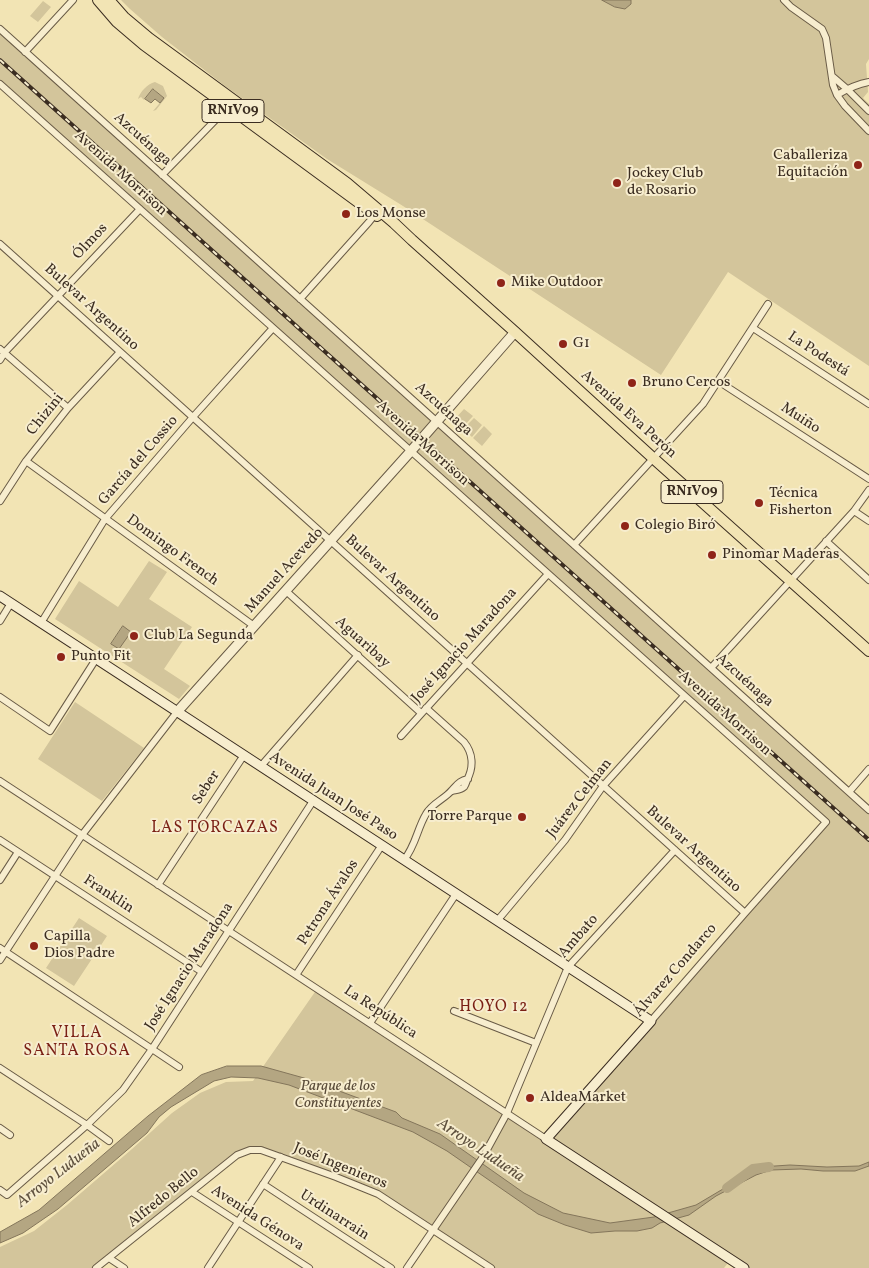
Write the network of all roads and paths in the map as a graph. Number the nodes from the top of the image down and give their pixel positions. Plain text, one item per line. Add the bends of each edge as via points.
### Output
1 (73, 0) edge
2 (98, 0) edge
3 (109, 0) edge
4 (784, 0) edge
5 (0, 30) edge
6 (25, 52) junction
7 (832, 76) junction
8 (869, 82) edge
9 (0, 85) edge
10 (848, 89) junction
11 (837, 95) junction
12 (231, 104) junction
13 (869, 111) edge
14 (869, 131) edge
15 (162, 175) junction
16 (140, 209) junction
17 (377, 212) junction
18 (0, 244) edge
19 (58, 296) junction
20 (300, 299) junction
21 (768, 304) dead end
22 (273, 328) junction
23 (753, 328) junction
24 (515, 332) junction
25 (2, 351) edge
26 (120, 352) junction
27 (0, 360) edge
28 (718, 381) junction
29 (869, 404) edge
30 (68, 408) junction
31 (193, 417) junction
32 (436, 422) junction
33 (411, 451) junction
34 (653, 458) junction
35 (26, 460) junction
36 (869, 479) edge
37 (869, 490) edge
38 (0, 501) edge
39 (854, 511) junction
40 (105, 518) junction
41 (869, 521) edge
42 (331, 541) junction
43 (826, 542) junction
44 (574, 545) junction
45 (548, 574) junction
46 (869, 580) edge
47 (790, 581) junction
48 (286, 591) junction
49 (0, 596) edge
50 (11, 603) junction
51 (0, 621) edge
52 (41, 623) junction
53 (254, 626) junction
54 (869, 651) edge
55 (358, 656) junction
56 (96, 659) junction
57 (467, 663) junction
58 (711, 668) junction
59 (684, 696) junction
60 (0, 697) edge
61 (426, 708) junction
62 (177, 712) junction
63 (421, 713) junction
64 (401, 736) dead end
65 (244, 755) junction
66 (261, 766) junction
67 (869, 769) edge
68 (0, 781) edge
69 (603, 786) junction
70 (849, 792) junction
71 (313, 800) junction
72 (869, 810) edge
73 (826, 822) joint
74 (82, 835) junction
75 (0, 840) edge
76 (382, 845) junction
77 (675, 850) junction
78 (18, 852) junction
79 (404, 860) junction
80 (55, 876) junction
81 (0, 880) edge
82 (158, 885) junction
83 (456, 894) junction
84 (745, 912) junction
85 (498, 921) junction
86 (229, 931) junction
87 (3, 950) edge
88 (0, 960) edge
89 (568, 967) junction
90 (202, 972) junction
91 (296, 975) junction
92 (454, 1011) dead end
93 (651, 1021) junction
94 (370, 1023) junction
95 (536, 1043) junction
96 (152, 1049) junction
97 (179, 1067) dead end
98 (0, 1068) edge
99 (507, 1113) junction
100 (87, 1125) junction
101 (0, 1128) edge
102 (10, 1135) dead end
103 (546, 1139) junction
104 (109, 1140) dead end
105 (250, 1150) joint
106 (281, 1157) junction
107 (263, 1184) junction
108 (0, 1190) edge
109 (192, 1192) junction
110 (238, 1222) junction
111 (432, 1230) junction
112 (109, 1258) junction
113 (210, 1267) edge
114 (96, 1268) edge
115 (124, 1268) edge
116 (309, 1268) edge
117 (391, 1268) edge
118 (407, 1268) edge
119 (491, 1268) edge
120 (742, 1268) edge

1 - 6 street
2 - 12 main road, Avenida Eva Perón / RN1V09 via 130,34
3 - 12 main road, Avenida Eva Perón / RN1V09 via 136,28
4 - 7 street via 822,29
5 - 6 street, Azcuénaga
6 - 15 street, Azcuénaga
7 - 10 street
7 - 11 street
8 - 10 street
9 - 16 street, Avenida Morrison
10 - 11 street
10 - 13 street
11 - 14 street
12 - 15 street
12 - 17 main road, Avenida Eva Perón / RN1V09
15 - 20 street, Azcuénaga
16 - 19 street, Ólmos
16 - 22 street, Avenida Morrison
17 - 20 street
17 - 24 main road, Avenida Eva Perón / RN1V09
18 - 19 street, Bulevar Argentino
19 - 25 street, Ólmos
19 - 26 street, Bulevar Argentino
20 - 32 street, Azcuénaga
21 - 23 street
22 - 31 street, García del Cossio
22 - 33 street, Avenida Morrison
23 - 28 street
23 - 29 street, La Podestá
24 - 32 main road, Manuel Acevedo
24 - 34 main road, Avenida Eva Perón / RN1V09
25 - 27 street, Ólmos
25 - 30 street
26 - 30 street, Chizini
26 - 31 street, Bulevar Argentino
28 - 34 street via 703,404
28 - 36 street, Muiño
30 - 35 street, Chizini
31 - 40 street, García del Cossio
31 - 42 street, Bulevar Argentino
32 - 33 main road, Manuel Acevedo
32 - 44 street, Azcuénaga
33 - 42 main road, Manuel Acevedo
33 - 45 street, Avenida Morrison
34 - 44 street
34 - 47 main road, Avenida Eva Perón / RN1V09
35 - 38 street, Chizini
35 - 40 street, Domingo French
37 - 39 street
39 - 41 street
39 - 43 street
40 - 52 street, García del Cossio
40 - 53 street, Domingo French
42 - 48 main road, Manuel Acevedo
42 - 57 street, Bulevar Argentino
43 - 46 street
43 - 47 street
44 - 58 street, Azcuénaga
45 - 57 street, José Ignacio Maradona
45 - 59 street, Avenida Morrison
47 - 54 main road, Avenida Eva Perón / RN1V09
47 - 58 street
48 - 53 main road, Manuel Acevedo
48 - 55 street, Aguaribay
49 - 50 main road, Avenida Juan José Paso
50 - 51 street
50 - 52 main road, Avenida Juan José Paso
52 - 56 main road, Avenida Juan José Paso
53 - 62 main road, Manuel Acevedo
55 - 63 street, Aguaribay
55 - 66 street
56 - 60 street via 50,731
56 - 62 main road, Avenida Juan José Paso
57 - 61 street, José Ignacio Maradona
57 - 69 street, Bulevar Argentino
58 - 70 street, Azcuénaga
59 - 69 street, Juárez Celman
59 - 73 street, Avenida Morrison
61 - 63 street, José Ignacio Maradona
61 - 79 street via 469,748 472,770 461,789 452,791 430,808
62 - 65 main road, Avenida Juan José Paso
62 - 74 street, Manuel Acevedo
63 - 64 street, José Ignacio Maradona
65 - 66 main road, Avenida Juan José Paso
65 - 82 street, Seber
66 - 71 main road, Avenida Juan José Paso
67 - 70 street
68 - 74 street, La República
69 - 77 street, Bulevar Argentino
69 - 85 street, Juárez Celman via 565,840
70 - 72 street, Azcuénaga
71 - 76 main road, Avenida Juan José Paso
71 - 86 street, José Ignacio Maradona
73 - 84 street, Álvarez Condarco
74 - 80 street, Manuel Acevedo
74 - 82 street, La República
75 - 78 street, Franklin
76 - 79 main road, Avenida Juan José Paso
76 - 91 street, Petrona Ávalos
77 - 84 street, Bulevar Argentino
77 - 89 street, Ambato
78 - 80 street, Franklin
78 - 81 street
79 - 83 main road, Avenida Juan José Paso
80 - 87 street, Manuel Acevedo
80 - 90 street, Franklin
82 - 86 street, La República
83 - 85 main road, Avenida Juan José Paso
83 - 94 street
84 - 93 street, Álvarez Condarco
85 - 89 main road, Avenida Juan José Paso
86 - 90 street, José Ignacio Maradona
86 - 91 street, La República
87 - 88 street, Manuel Acevedo
87 - 96 street
89 - 93 main road, Avenida Juan José Paso
89 - 95 street, Ambato
90 - 96 street, José Ignacio Maradona
91 - 94 street, La República
92 - 95 street
93 - 103 main road, Álvarez Condarco
94 - 99 street, La República
95 - 99 street, Ambato
96 - 97 street
96 - 100 street, José Ignacio Maradona via 123,1090
98 - 100 street
99 - 103 street, La República
99 - 111 street via 483,1157
100 - 104 street
100 - 108 street, José Ignacio Maradona via 7,1195
101 - 102 street
103 - 120 main road, La República
105 - 106 street, José Ingenieros
105 - 109 street, Alfredo Bello via 237,1154
106 - 107 street
106 - 111 street, José Ingenieros via 378,1194
107 - 110 street
107 - 117 street, Urdinarrain
109 - 110 street, Avenida Génova
109 - 112 street, Alfredo Bello
110 - 113 street
110 - 116 street, Avenida Génova
111 - 118 street
111 - 119 street, José Ingenieros
112 - 114 street, Alfredo Bello
112 - 115 street

